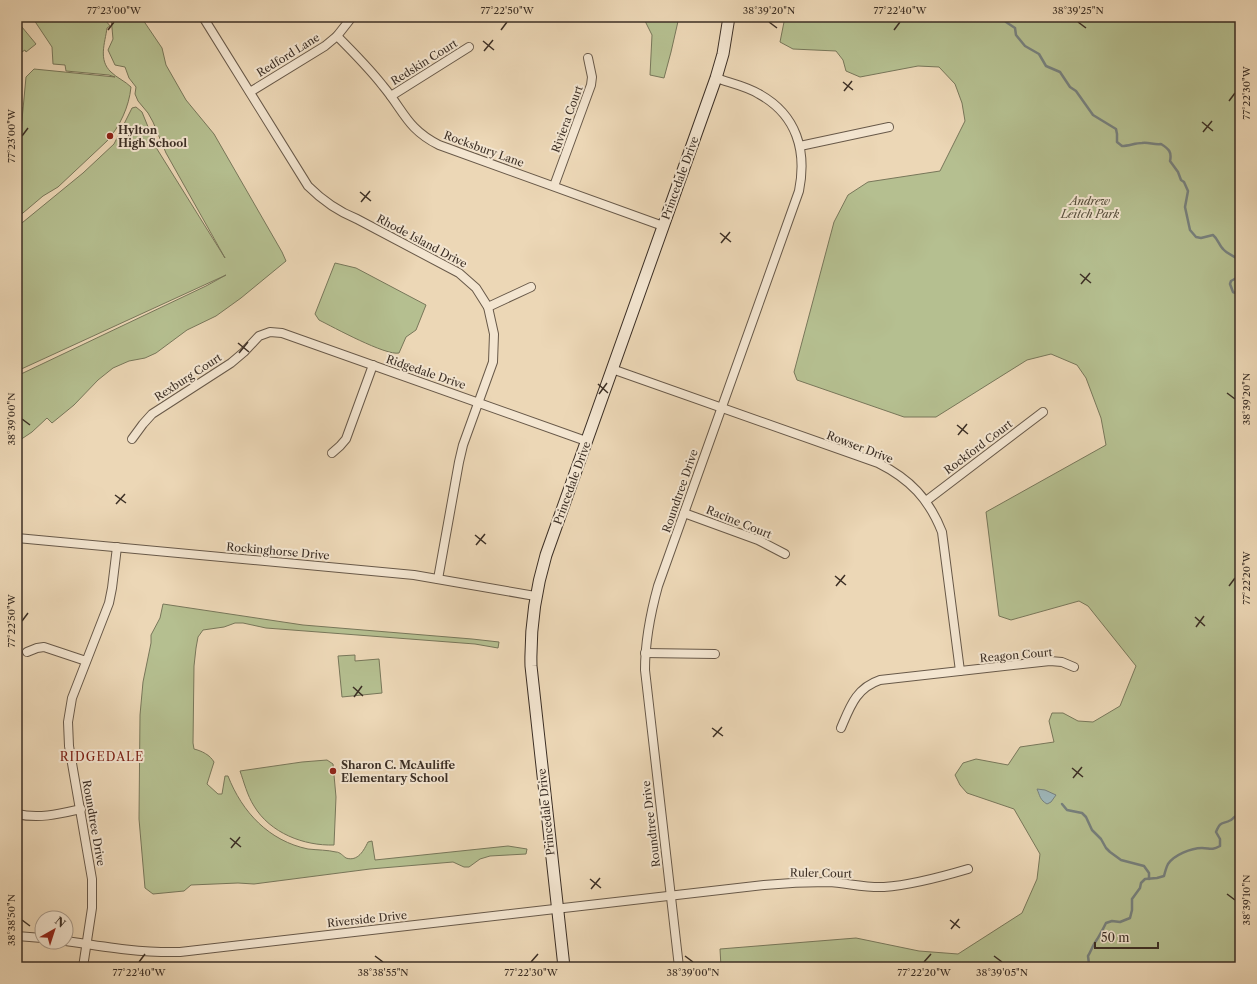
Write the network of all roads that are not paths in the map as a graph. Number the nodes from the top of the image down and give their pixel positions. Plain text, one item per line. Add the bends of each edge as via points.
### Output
1 (203, 17) edge
2 (352, 17) edge
3 (729, 17) edge
4 (337, 36) junction
5 (469, 47) dead end
6 (588, 58) dead end
7 (716, 78) junction
8 (250, 92) junction
9 (391, 96) junction
10 (889, 127) dead end
11 (800, 146) junction
12 (554, 186) junction
13 (663, 226) junction
14 (531, 286) dead end
15 (488, 307) junction
16 (259, 336) joint
17 (373, 365) junction
18 (612, 368) junction
19 (479, 402) junction
20 (721, 408) junction
21 (1043, 412) dead end
22 (132, 439) dead end
23 (586, 441) junction
24 (332, 453) dead end
25 (926, 501) junction
26 (684, 512) junction
27 (17, 538) edge
28 (117, 547) junction
29 (785, 554) dead end
30 (438, 579) junction
31 (535, 596) junction
32 (27, 652) dead end
33 (645, 653) junction
34 (715, 654) dead end
35 (86, 661) junction
36 (1074, 667) dead end
37 (960, 671) junction
38 (841, 728) dead end
39 (80, 809) junction
40 (17, 814) edge
41 (968, 869) dead end
42 (671, 896) junction
43 (557, 909) junction
44 (17, 936) edge
45 (34, 937) edge
46 (74, 942) edge
47 (87, 944) junction
48 (83, 967) edge
49 (564, 967) edge
50 (679, 967) edge

1 - 8 street, Rhode Island Drive
2 - 4 street, Redford Lane
3 - 7 street, Princedale Drive
4 - 8 street, Redford Lane
4 - 9 street, Rocksbury Lane
5 - 9 street, Redskin Court
6 - 12 street, Riviera Court via 591,85
7 - 11 street, Roundtree Drive via 758,93 774,105 794,128
7 - 13 street, Princedale Drive
8 - 15 street, Rhode Island Drive via 308,186 319,197 343,213 459,272 476,288
9 - 12 street, Rocksbury Lane via 411,126 439,145
10 - 11 street
11 - 20 street, Roundtree Drive via 802,166 799,191
12 - 13 street, Rocksbury Lane
13 - 18 street, Princedale Drive
14 - 15 street
15 - 19 street, Rhode Island Drive via 495,348 492,367
16 - 17 street, Ridgedale Drive via 270,332 282,333
16 - 22 street, Rexburg Court via 231,363 152,414
17 - 19 street, Ridgedale Drive
17 - 24 street via 346,439
18 - 20 street, Rowser Drive
18 - 23 street, Princedale Drive
19 - 23 street, Ridgedale Drive
19 - 30 street, Rhode Island Drive via 459,462
20 - 25 street, Rowser Drive via 878,463 903,478
20 - 26 street, Roundtree Drive
21 - 25 street, Rockford Court
23 - 31 street, Princedale Drive via 546,554
25 - 37 street, Rowser Drive via 944,540
26 - 29 street, Racine Court via 758,540
26 - 33 street, Roundtree Drive via 658,586 650,615
27 - 28 street, Rockinghorse Drive
28 - 30 street, Rockinghorse Drive
28 - 35 street, Roundtree Drive via 109,603
30 - 31 street, Rockinghorse Drive
31 - 43 street, Princedale Drive via 530,666
32 - 35 street via 44,647
33 - 34 street
33 - 42 street, Roundtree Drive via 652,739
35 - 39 street, Roundtree Drive via 72,698 68,722 69,746
36 - 37 street, Reagon Court via 1050,661
37 - 38 street, Reagon Court via 874,682 854,699
39 - 40 street via 48,816
39 - 47 street, Roundtree Drive via 93,889
41 - 42 street, Ruler Court via 899,886 868,887 830,882 804,882
42 - 43 street, Riverside Drive
42 - 50 street, Roundtree Drive
43 - 47 street, Riverside Drive via 180,952 131,951
43 - 49 street, Princedale Drive
44 - 45 street
46 - 47 street, Riverside Drive
47 - 48 street, Roundtree Drive

